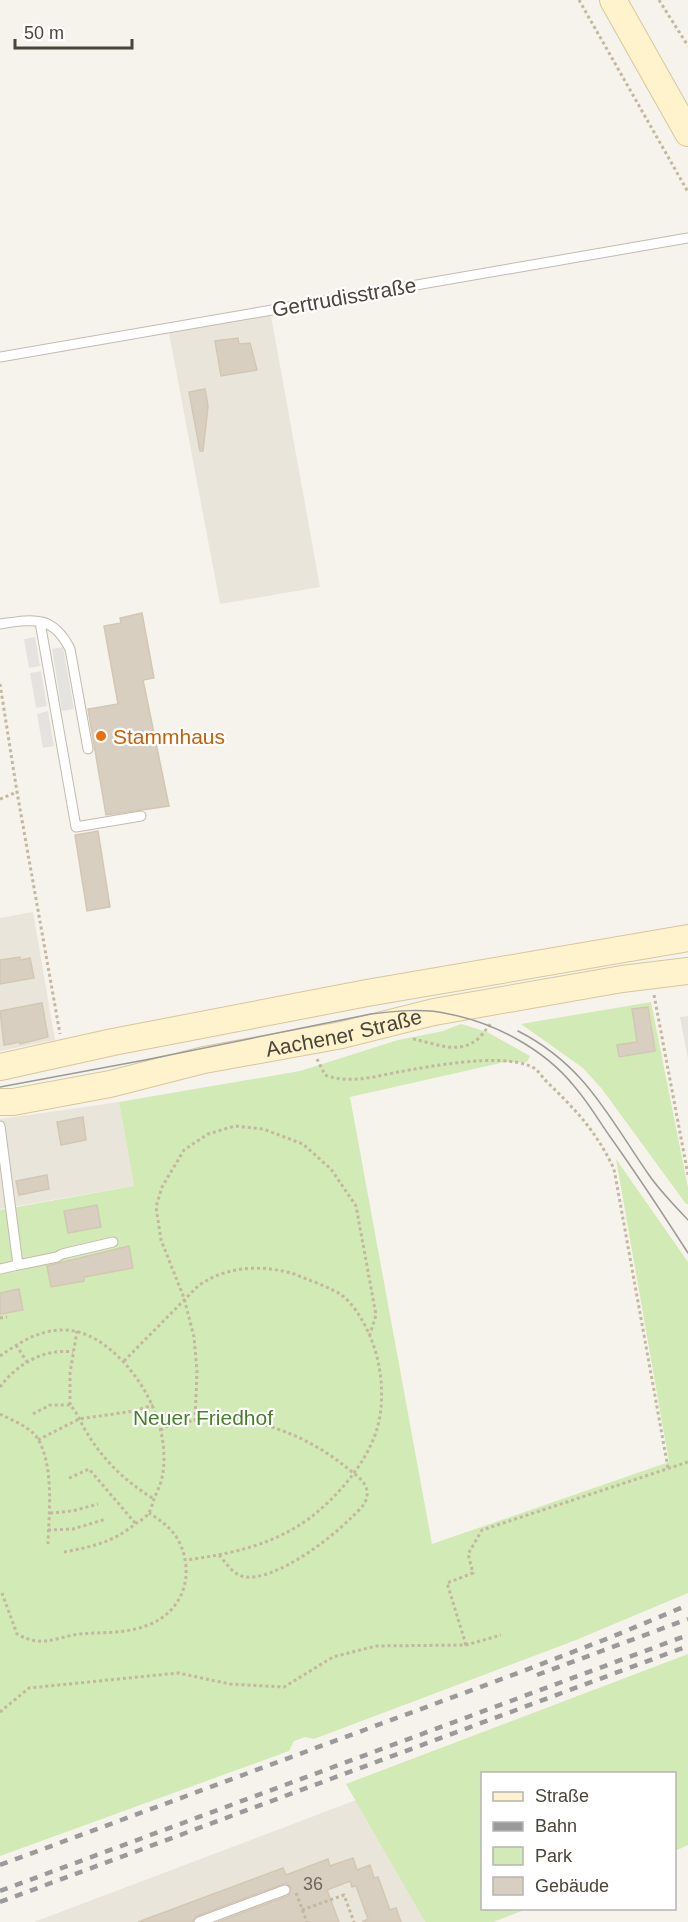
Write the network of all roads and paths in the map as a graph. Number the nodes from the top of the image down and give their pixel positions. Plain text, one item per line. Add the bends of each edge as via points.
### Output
1 (579, 0) edge
2 (613, 0) edge
3 (659, 0) edge
4 (688, 46) edge
5 (688, 133) edge
6 (688, 192) edge
7 (688, 238) edge
8 (0, 357) edge
9 (40, 622) junction
10 (0, 624) edge
11 (0, 684) edge
12 (88, 748) dead end
13 (17, 792) junction
14 (0, 799) edge
15 (141, 816) dead end
16 (688, 938) edge
17 (688, 971) edge
18 (654, 995) dead end
19 (62, 1044) junction
20 (0, 1067) edge
21 (323, 1071) dead end
22 (31, 1099) junction
23 (0, 1102) edge
24 (0, 1126) edge
25 (688, 1175) edge
26 (113, 1242) dead end
27 (18, 1265) junction
28 (0, 1269) edge
29 (184, 1299) junction
30 (7, 1317) dead end
31 (0, 1318) edge
32 (77, 1331) junction
33 (370, 1335) junction
34 (16, 1345) junction
35 (73, 1352) junction
36 (0, 1356) edge
37 (124, 1361) junction
38 (27, 1362) junction
39 (0, 1387) edge
40 (70, 1405) junction
41 (153, 1405) junction
42 (33, 1413) dead end
43 (0, 1414) edge
44 (79, 1419) junction
45 (195, 1420) junction
46 (160, 1430) junction
47 (38, 1440) junction
48 (688, 1461) edge
49 (668, 1468) junction
50 (352, 1473) junction
51 (69, 1478) dead end
52 (154, 1499) junction
53 (98, 1504) dead end
54 (50, 1513) junction
55 (149, 1513) junction
56 (106, 1519) dead end
57 (136, 1524) junction
58 (48, 1530) junction
59 (48, 1544) dead end
60 (64, 1552) dead end
61 (219, 1556) junction
62 (186, 1560) junction
63 (2, 1593) dead end
64 (501, 1635) dead end
65 (466, 1646) junction
66 (0, 1712) edge
67 (285, 1890) joint
68 (302, 1910) junction
69 (199, 1922) edge
70 (307, 1922) edge
71 (354, 1922) edge

1 - 6 path
2 - 5 main road
3 - 4 path
7 - 8 lane, Gertrudisstraße
9 - 10 lane
9 - 12 lane via 51,623 70,649
9 - 15 lane via 76,827
11 - 13 path
13 - 14 path
13 - 19 path
16 - 19 main road, Aachener Straße
17 - 22 main road, Aachener Straße via 434,1012 342,1035 204,1060
18 - 25 path
19 - 20 main road, Aachener Straße
19 - 22 main road via 76,1059 78,1073
21 - 49 path via 338,1080 445,1064 498,1061 532,1066 576,1111 602,1144 614,1169
22 - 23 main road, Aachener Straße
24 - 27 lane
26 - 27 lane
27 - 28 lane
29 - 33 path via 212,1276 249,1268 281,1270 340,1294 363,1320
29 - 33 path via 161,1240 156,1207 162,1186 184,1150 208,1134 235,1126 263,1129 303,1144 331,1169 356,1206 376,1315
29 - 37 path
29 - 45 path via 194,1337
30 - 31 path
32 - 34 path via 47,1332
32 - 35 path
32 - 37 path via 100,1340
33 - 50 path via 380,1377 381,1411 377,1431
34 - 36 path
34 - 38 path
35 - 38 path via 50,1352
35 - 40 path
37 - 41 path
38 - 39 path
40 - 42 path via 50,1405
40 - 44 path
41 - 44 path
41 - 46 path
43 - 47 path via 28,1429
44 - 47 path
44 - 52 path via 113,1469
45 - 46 path via 173,1422
45 - 50 path via 231,1419 270,1427 309,1442
46 - 52 path via 163,1463
47 - 54 path via 47,1471
48 - 49 path
49 - 65 path via 482,1530 468,1554 472,1573 447,1583
50 - 61 path via 328,1501 294,1528 251,1548
50 - 61 path via 366,1488 366,1500 333,1536 306,1555 248,1577 237,1575
51 - 57 path via 89,1469
52 - 55 path
53 - 54 path
54 - 58 path
55 - 57 path
55 - 62 path via 176,1537
56 - 58 path via 74,1529
57 - 60 path via 112,1540
58 - 59 path
61 - 62 path
62 - 63 path via 182,1596 175,1607 147,1626 121,1632 78,1634 42,1642 28,1640 17,1634
64 - 65 path
65 - 66 path via 376,1646 333,1657 284,1687 230,1684 178,1673 29,1688
67 - 68 path via 294,1887
67 - 69 lane
68 - 70 path
68 - 71 path via 344,1895

